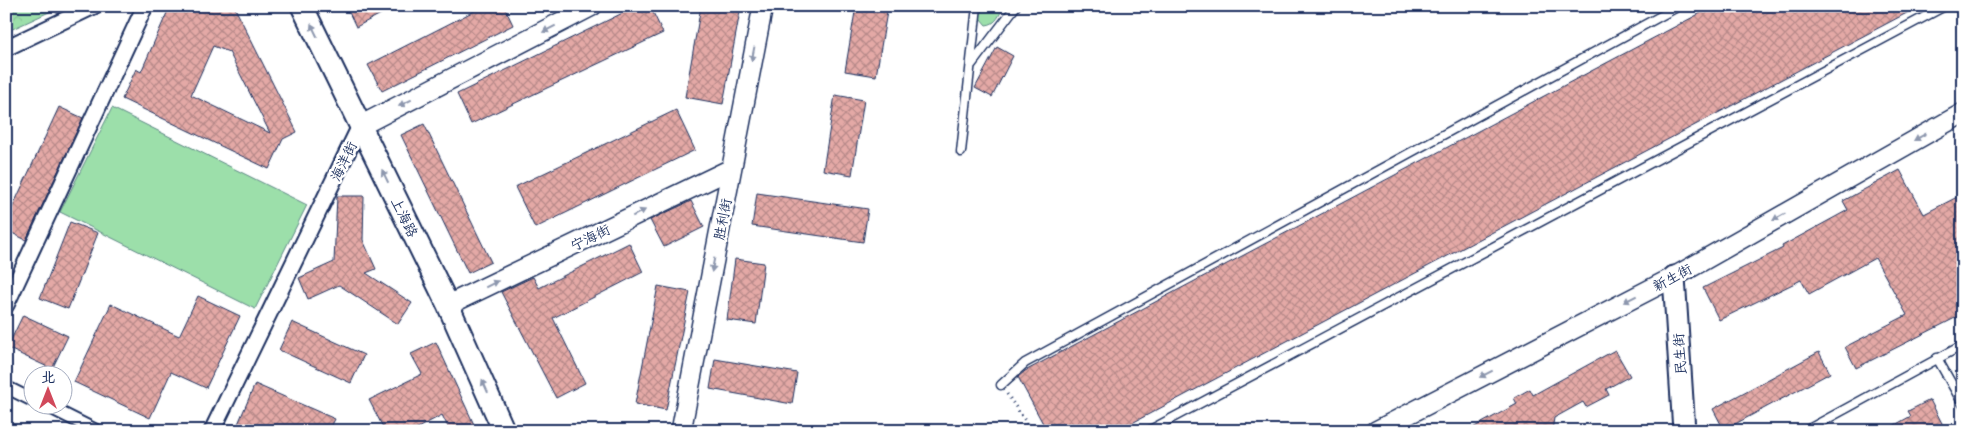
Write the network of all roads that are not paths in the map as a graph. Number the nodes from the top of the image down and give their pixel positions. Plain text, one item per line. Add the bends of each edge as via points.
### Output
1 (94, 6) edge
2 (145, 6) edge
3 (302, 6) edge
4 (592, 6) edge
5 (763, 6) edge
6 (977, 6) edge
7 (1016, 6) edge
8 (1679, 6) edge
9 (1945, 6) edge
10 (1957, 6) edge
11 (1963, 6) edge
12 (6, 48) edge
13 (971, 66) junction
14 (1963, 113) edge
15 (360, 126) junction
16 (961, 152) dead end
17 (731, 169) junction
18 (1674, 276) junction
19 (6, 305) edge
20 (448, 305) junction
21 (1963, 345) edge
22 (1937, 358) junction
23 (1001, 385) road end
24 (6, 387) edge
25 (22, 395) edge
26 (1963, 404) edge
27 (63, 414) edge
28 (97, 431) edge
29 (212, 431) edge
30 (504, 431) edge
31 (681, 431) edge
32 (1148, 431) edge
33 (1376, 431) edge
34 (1684, 431) edge
35 (1805, 431) edge

1 - 12 street
2 - 19 street
15 -> 3 main road, 上海路
4 -> 15 street, 海洋街
5 -> 17 street, 胜利街
6 - 13 lane
7 - 13 lane
8 - 23 lane via 1024,363
9 - 32 lane
10 - 11 lane
13 - 16 lane
14 -> 18 street, 新生街
20 -> 15 main road, 上海路
15 - 29 street, 海洋街
20 -> 17 street, 宁海街
17 -> 31 street, 胜利街
18 -> 33 street, 新生街
18 - 34 main road, 民生街
30 -> 20 main road, 上海路
21 - 22 lane
22 - 26 lane
22 - 35 lane
24 - 25 street
27 - 28 street

